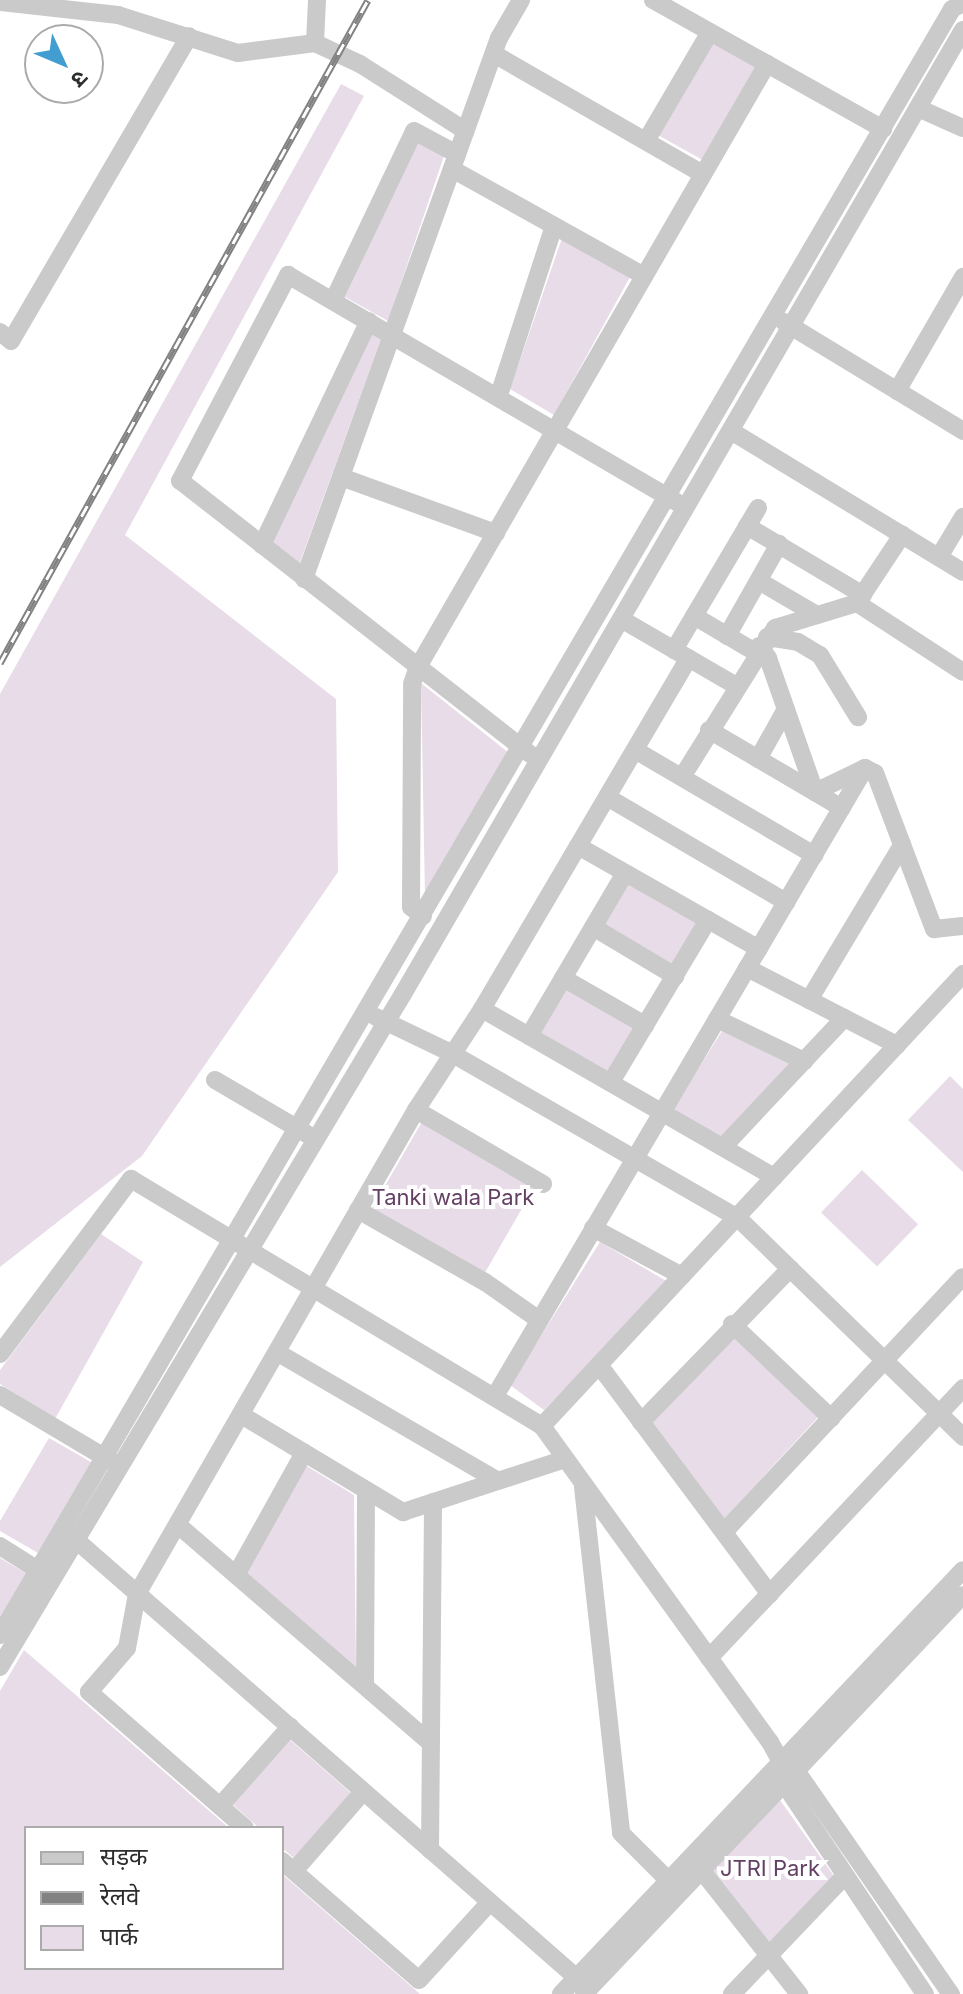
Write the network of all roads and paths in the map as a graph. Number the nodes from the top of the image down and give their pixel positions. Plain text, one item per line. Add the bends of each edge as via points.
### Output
1 (317, 0) edge
2 (521, 0) edge
3 (653, 0) edge
4 (0, 2) edge
5 (963, 3) edge
6 (118, 8) edge
7 (963, 30) edge
8 (710, 32) junction
9 (189, 36) junction
10 (315, 43) junction
11 (494, 54) junction
12 (767, 64) junction
13 (918, 108) junction
14 (963, 128) edge
15 (883, 129) junction
16 (466, 131) junction
17 (646, 141) junction
18 (454, 162) junction
19 (703, 174) junction
20 (554, 226) junction
21 (644, 276) junction
22 (963, 277) edge
23 (333, 301) junction
24 (774, 316) junction
25 (369, 321) junction
26 (792, 326) junction
27 (0, 332) edge
28 (392, 335) junction
29 (897, 391) junction
30 (499, 395) junction
31 (556, 428) junction
32 (731, 431) junction
33 (963, 431) edge
34 (341, 477) junction
35 (669, 497) junction
36 (686, 508) junction
37 (758, 508) dead end
38 (963, 517) edge
39 (747, 526) junction
40 (496, 533) junction
41 (902, 535) junction
42 (779, 544) junction
43 (262, 545) junction
44 (939, 557) junction
45 (963, 572) edge
46 (304, 579) junction
47 (759, 581) junction
48 (860, 599) junction
49 (817, 615) junction
50 (694, 616) junction
51 (621, 619) junction
52 (727, 636) junction
53 (760, 645) junction
54 (681, 654) junction
55 (418, 667) junction
56 (963, 672) edge
57 (735, 685) junction
58 (786, 709) junction
59 (858, 717) dead end
60 (709, 730) junction
61 (522, 748) junction
62 (635, 750) junction
63 (758, 759) junction
64 (539, 761) junction
65 (865, 768) junction
66 (682, 777) junction
67 (815, 792) junction
68 (607, 797) junction
69 (842, 808) junction
70 (902, 845) junction
71 (578, 846) junction
72 (814, 855) junction
73 (625, 873) junction
74 (786, 902) junction
75 (423, 916) junction
76 (708, 920) junction
77 (963, 926) edge
78 (593, 927) junction
79 (759, 949) junction
80 (747, 968) junction
81 (963, 974) edge
82 (675, 976) junction
83 (563, 978) junction
84 (809, 1000) junction
85 (482, 1009) junction
86 (367, 1011) junction
87 (844, 1018) junction
88 (717, 1019) junction
89 (386, 1023) junction
90 (645, 1025) junction
91 (529, 1036) junction
92 (897, 1045) junction
93 (451, 1053) junction
94 (804, 1061) junction
95 (215, 1080) dead end
96 (611, 1082) junction
97 (416, 1110) junction
98 (662, 1111) junction
99 (298, 1129) junction
100 (316, 1139) junction
101 (723, 1147) junction
102 (635, 1159) junction
103 (774, 1177) junction
104 (543, 1184) dead end
105 (358, 1210) junction
106 (738, 1218) junction
107 (593, 1228) junction
108 (233, 1239) junction
109 (250, 1249) junction
110 (790, 1269) junction
111 (682, 1276) junction
112 (963, 1277) edge
113 (313, 1287) junction
114 (539, 1320) junction
115 (732, 1324) junction
116 (0, 1354) edge
117 (280, 1354) junction
118 (883, 1363) junction
119 (599, 1365) junction
120 (963, 1388) edge
121 (0, 1395) edge
122 (495, 1396) junction
123 (938, 1415) junction
124 (243, 1416) junction
125 (831, 1418) junction
126 (641, 1422) junction
127 (542, 1426) junction
128 (963, 1437) edge
129 (304, 1453) junction
130 (565, 1459) junction
131 (112, 1462) junction
132 (498, 1481) junction
133 (583, 1484) junction
134 (366, 1490) junction
135 (433, 1502) junction
136 (178, 1525) junction
137 (724, 1532) junction
138 (76, 1540) junction
139 (0, 1546) edge
140 (38, 1570) junction
141 (963, 1570) edge
142 (236, 1575) junction
143 (137, 1594) junction
144 (770, 1594) junction
145 (963, 1595) edge
146 (0, 1635) edge
147 (709, 1658) junction
148 (0, 1667) edge
149 (365, 1685) junction
150 (290, 1727) junction
151 (431, 1743) junction
152 (786, 1771) junction
153 (363, 1792) junction
154 (220, 1806) junction
155 (243, 1826) edge
156 (430, 1850) junction
157 (288, 1866) edge
158 (702, 1871) junction
159 (843, 1878) junction
160 (668, 1880) junction
161 (490, 1902) junction
162 (771, 1956) junction
163 (580, 1986) edge
164 (561, 1994) edge
165 (732, 1994) edge
166 (799, 1994) edge
167 (925, 1994) edge
168 (951, 1994) edge

1 - 10 street
2 - 11 street
3 - 8 street
4 - 6 street
5 - 15 street via 952,9
6 - 9 street
7 - 13 street
8 - 12 street
8 - 17 street
9 - 10 street via 238,53
9 - 27 street via 11,341
10 - 16 street via 360,64
11 - 16 street
11 - 17 street
12 - 15 street
12 - 19 street
13 - 14 street
13 - 26 street
15 - 24 street
16 - 18 street
17 - 19 street
18 - 20 street
18 - 23 street via 414,131
18 - 28 street
19 - 21 street
20 - 21 street
20 - 30 street
21 - 31 street
22 - 29 street
23 - 25 street
23 - 43 street via 288,275 180,481
24 - 26 street
24 - 35 street
25 - 28 street
25 - 43 street
26 - 29 street
26 - 32 street
28 - 30 street
28 - 34 street
29 - 33 street
30 - 31 street
31 - 35 street
31 - 40 street
32 - 36 street
32 - 41 street
34 - 40 street
34 - 46 street
35 - 36 street
35 - 61 street
36 - 51 street
37 - 39 street
38 - 44 street
39 - 42 street
39 - 50 street
40 - 55 street
41 - 44 street
41 - 48 street
42 - 47 street
42 - 48 street
43 - 46 street
44 - 45 street
46 - 55 street
47 - 49 street
47 - 52 street
48 - 49 street
48 - 56 street
49 - 53 street via 775,628
50 - 52 street
50 - 54 street
51 - 54 street
51 - 64 street
52 - 53 street
53 - 57 street
53 - 58 street
53 - 59 street via 798,642 820,655
54 - 57 street
54 - 62 street
55 - 61 street
55 - 75 street via 412,684 411,907
57 - 60 street
58 - 63 street
58 - 67 street
60 - 63 street
60 - 66 street
61 - 64 street
61 - 75 street
62 - 66 street
62 - 68 street
63 - 67 street
64 - 89 street
65 - 67 street
65 - 69 street
65 - 70 street via 875,773
66 - 72 street
67 - 69 street
68 - 71 street
68 - 74 street
69 - 72 street
70 - 77 street via 934,929
70 - 84 street
71 - 73 street
71 - 85 street
72 - 74 street
73 - 76 street
73 - 78 street
74 - 79 street
75 - 86 street
76 - 79 street
76 - 82 street
78 - 82 street
78 - 83 street
79 - 80 street
80 - 84 street
80 - 88 street
81 - 92 street
82 - 90 street
83 - 90 street
83 - 91 street
84 - 87 street
85 - 91 street
85 - 93 street
86 - 89 street
86 - 99 street
87 - 92 street
87 - 94 street
88 - 94 street
88 - 98 street
89 - 93 street
89 - 100 street
90 - 96 street
91 - 96 street
92 - 103 street
93 - 97 street
93 - 102 street
94 - 101 street
95 - 99 street
96 - 98 street
97 - 104 street
97 - 105 street
98 - 101 street
98 - 102 street
99 - 100 street
99 - 108 street
100 - 109 street
101 - 103 street
102 - 106 street
102 - 107 street
103 - 106 street
105 - 113 street
105 - 114 street via 485,1282
106 - 110 street
106 - 111 street
107 - 111 street
107 - 114 street
108 - 109 street
108 - 116 street via 131,1179
108 - 131 street
109 - 113 street
109 - 131 street
110 - 115 street
110 - 118 street
111 - 119 street
112 - 118 street
113 - 117 street
113 - 122 street
114 - 122 street
115 - 125 street
115 - 126 street
117 - 124 street
117 - 132 street
118 - 123 street
118 - 125 street
119 - 126 street
119 - 127 street
120 - 123 street
121 - 131 street
122 - 127 street
123 - 128 street
123 - 144 street
124 - 129 street
124 - 136 street
125 - 137 street
126 - 137 street
127 - 130 street
129 - 134 street
129 - 142 street
130 - 132 street
130 - 133 street
131 - 138 street
131 - 140 street
132 - 135 street
133 - 147 street
133 - 160 street via 621,1833
134 - 135 street via 403,1512
134 - 149 street
135 - 151 street
136 - 142 street
136 - 143 street
137 - 144 street
138 - 143 street
138 - 148 street
139 - 140 street
140 - 146 street
141 - 152 street
142 - 149 street
143 - 150 street
143 - 154 street via 127,1648 89,1692
144 - 147 street
145 - 152 street
147 - 152 street
149 - 151 street
150 - 153 street
150 - 154 street
151 - 156 street
152 - 158 street
152 - 159 street
152 - 160 street
152 - 168 street
153 - 156 street
153 - 157 street
154 - 155 street
156 - 161 street
157 - 161 street via 419,1980
158 - 162 street
158 - 163 street
159 - 162 street
159 - 167 street
160 - 163 street
161 - 163 street
162 - 165 street
162 - 166 street
163 - 164 street

